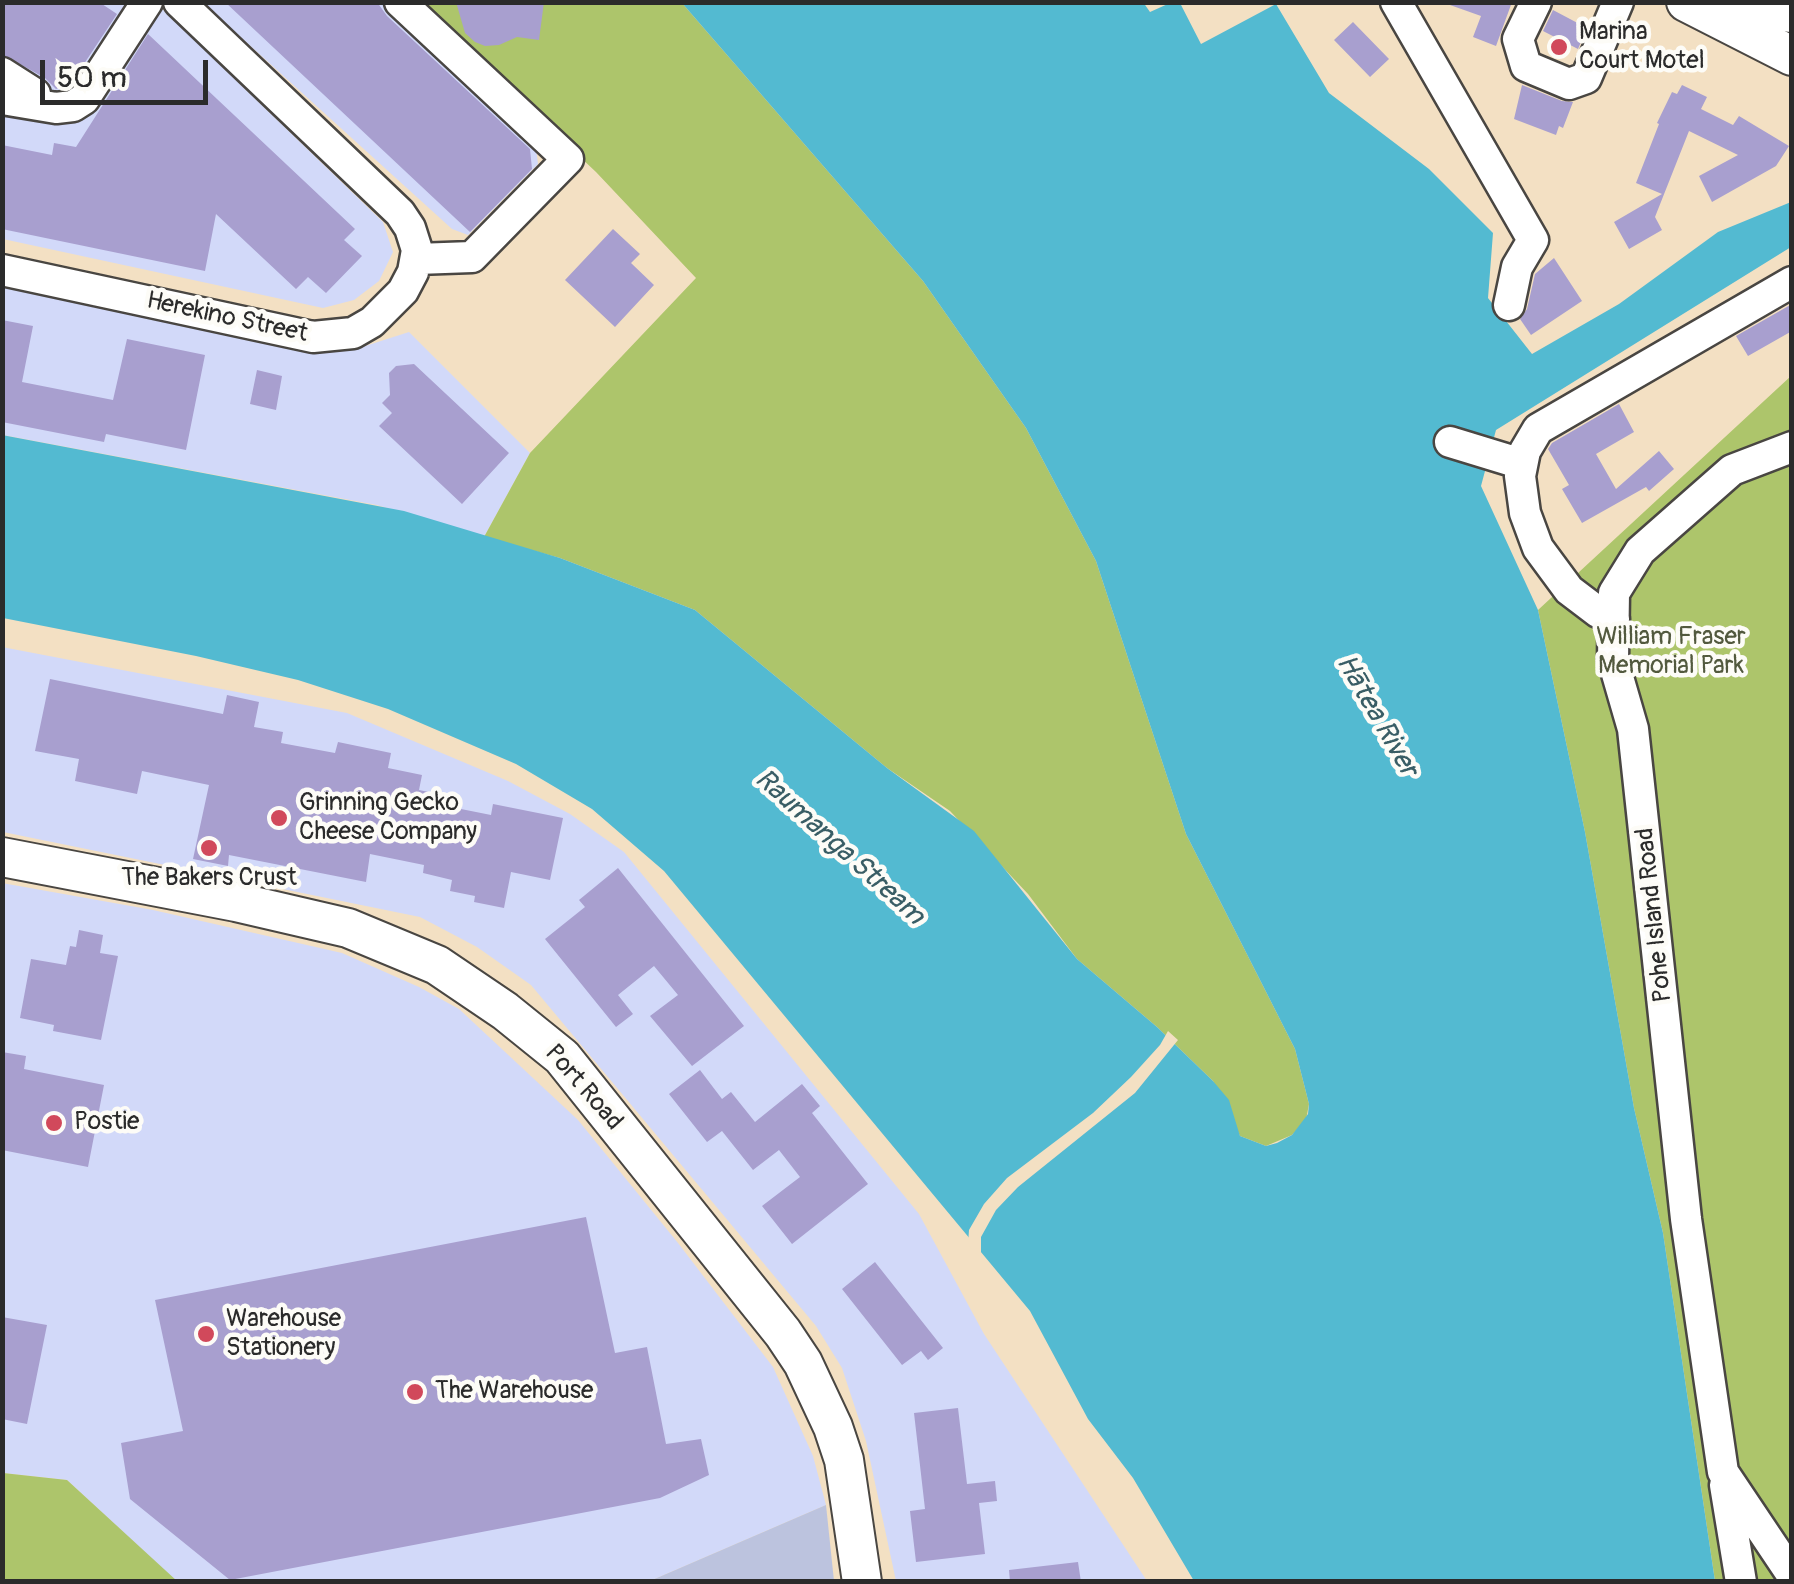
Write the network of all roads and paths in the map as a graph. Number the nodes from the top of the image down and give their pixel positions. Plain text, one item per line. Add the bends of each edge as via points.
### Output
1 (147, 2) edge
2 (180, 2) edge
3 (400, 2) edge
4 (1396, 2) edge
5 (1536, 2) edge
6 (1618, 2) edge
7 (1687, 3) edge
8 (1792, 17) edge
9 (1792, 56) edge
10 (2, 73) edge
11 (2, 99) edge
12 (37, 104) junction
13 (416, 258) junction
14 (2, 270) edge
15 (1792, 282) edge
16 (1508, 304) dead end
17 (1450, 442) dead end
18 (1792, 447) edge
19 (1522, 464) junction
20 (1614, 619) junction
21 (2, 857) edge
22 (1722, 1472) junction
23 (1792, 1574) edge
24 (862, 1582) edge
25 (1741, 1582) edge

1 - 12 street via 84,99 73,106
2 - 13 street via 400,213 416,241
3 - 13 street via 568,159 472,258
4 - 16 street via 1533,240 1517,267
5 - 6 street via 1518,40 1526,66 1568,84 1586,78
7 - 8 street
7 - 9 main road
10 - 12 street via 35,94
11 - 12 street
13 - 14 street, Herekino Street via 403,291 372,322 352,333 313,338
15 - 19 street via 1538,428
17 - 19 street
18 - 20 street, Pohe Island Road via 1732,470 1640,551 1614,592
19 - 20 street via 1525,512 1538,548 1568,590
20 - 22 street, Pohe Island Road via 1613,660 1635,748 1686,1219
21 - 24 main road, Port Road via 348,928 437,964 562,1057 802,1363 844,1460
22 - 23 street, Pohe Island Road
22 - 25 street, Pohe Island Road

